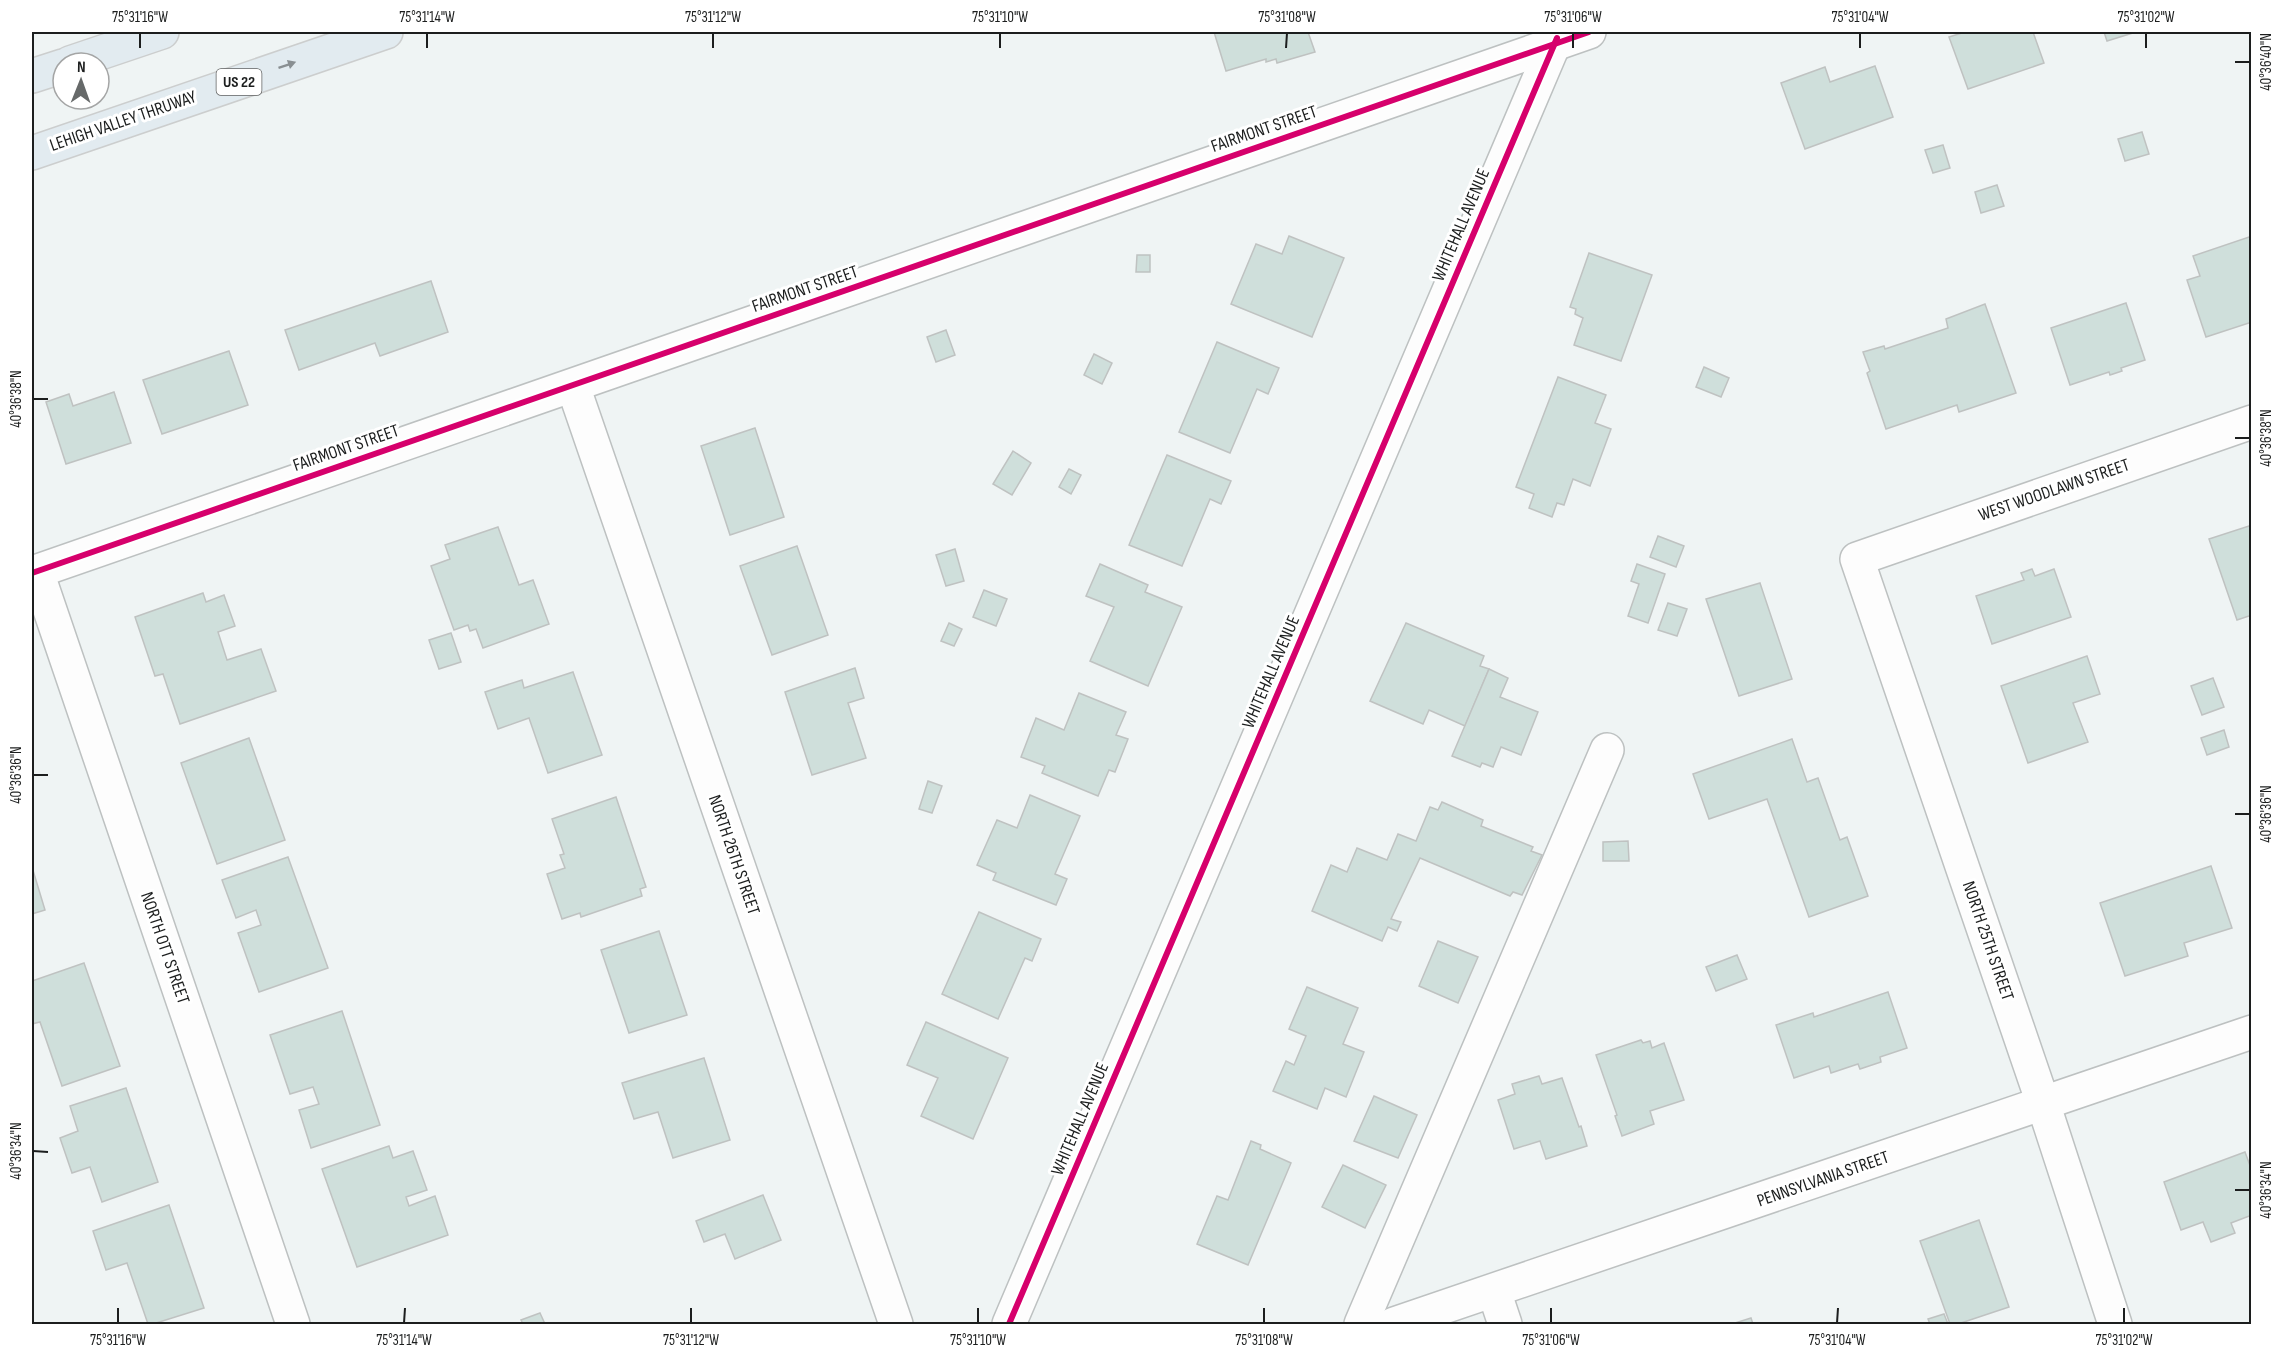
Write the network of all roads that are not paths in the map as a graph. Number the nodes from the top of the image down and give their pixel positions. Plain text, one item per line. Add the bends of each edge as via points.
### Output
1 (162, 32) edge
2 (386, 32) edge
3 (1589, 32) edge
4 (1557, 37) edge
5 (106, 51) edge
6 (51, 70) edge
7 (32, 76) edge
8 (32, 153) edge
9 (573, 386) junction
10 (2252, 422) edge
11 (1857, 559) joint
12 (34, 572) edge
13 (1607, 750) dead end
14 (2252, 1032) edge
15 (2043, 1103) junction
16 (1494, 1292) junction
17 (293, 1324) edge
18 (896, 1324) edge
19 (1009, 1324) edge
20 (1361, 1324) edge
21 (1394, 1324) edge
22 (1505, 1324) edge
23 (2115, 1324) edge

1 - 5 highway
8 -> 2 highway, LEHIGH VALLEY THRUWAY / US 22
3 - 4 street, FAIRMONT STREET
4 - 9 street, FAIRMONT STREET
4 - 19 street, WHITEHALL AVENUE
6 - 7 highway
9 - 12 street, FAIRMONT STREET
9 - 18 street, NORTH 26TH STREET
10 - 11 street, WEST WOODLAWN STREET
11 - 15 street, NORTH 25TH STREET
12 - 17 street, NORTH OTT STREET
13 - 20 street
14 - 15 street, PENNSYLVANIA STREET
15 - 16 street, PENNSYLVANIA STREET
15 - 23 street, NORTH 25TH STREET
16 - 21 street, PENNSYLVANIA STREET
16 - 22 street

